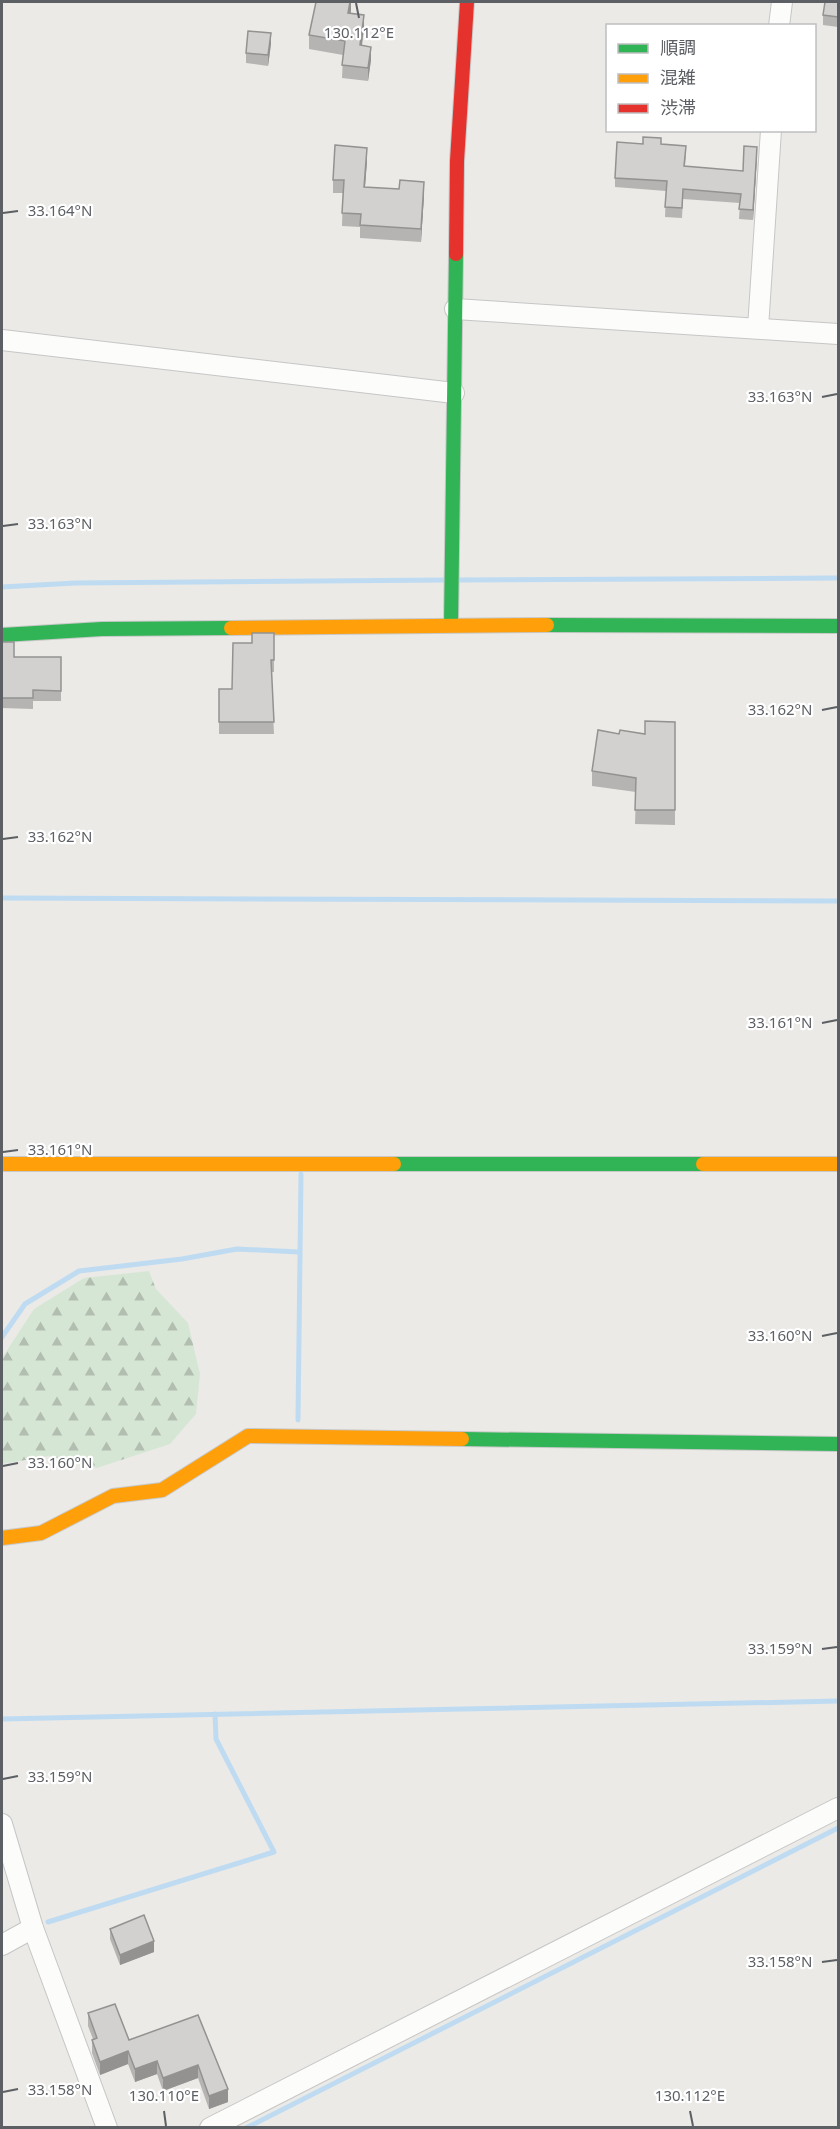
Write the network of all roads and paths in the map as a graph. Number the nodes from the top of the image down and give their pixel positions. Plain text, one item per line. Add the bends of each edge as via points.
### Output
1 (467, 2) edge
2 (782, 2) edge
3 (779, 24) edge
4 (771, 132) edge
5 (455, 309) junction
6 (758, 328) junction
7 (838, 334) edge
8 (2, 340) edge
9 (454, 393) junction
10 (451, 625) junction
11 (838, 626) edge
12 (2, 635) edge
13 (2, 1164) edge
14 (838, 1164) edge
15 (838, 1444) edge
16 (2, 1538) edge
17 (838, 1808) edge
18 (2, 1824) edge
19 (33, 1928) junction
20 (2, 1945) edge
21 (107, 2127) edge
22 (210, 2127) edge

1 - 5 street via 457,161
2 - 3 street
4 - 6 street
5 - 6 street
5 - 9 street
6 - 7 street
8 - 9 street
9 - 10 street
10 - 11 street
10 - 12 street via 102,628
13 - 14 street
15 - 16 street via 248,1436 162,1490 113,1496 41,1533
17 - 22 street
18 - 19 street
19 - 20 street
19 - 21 street

